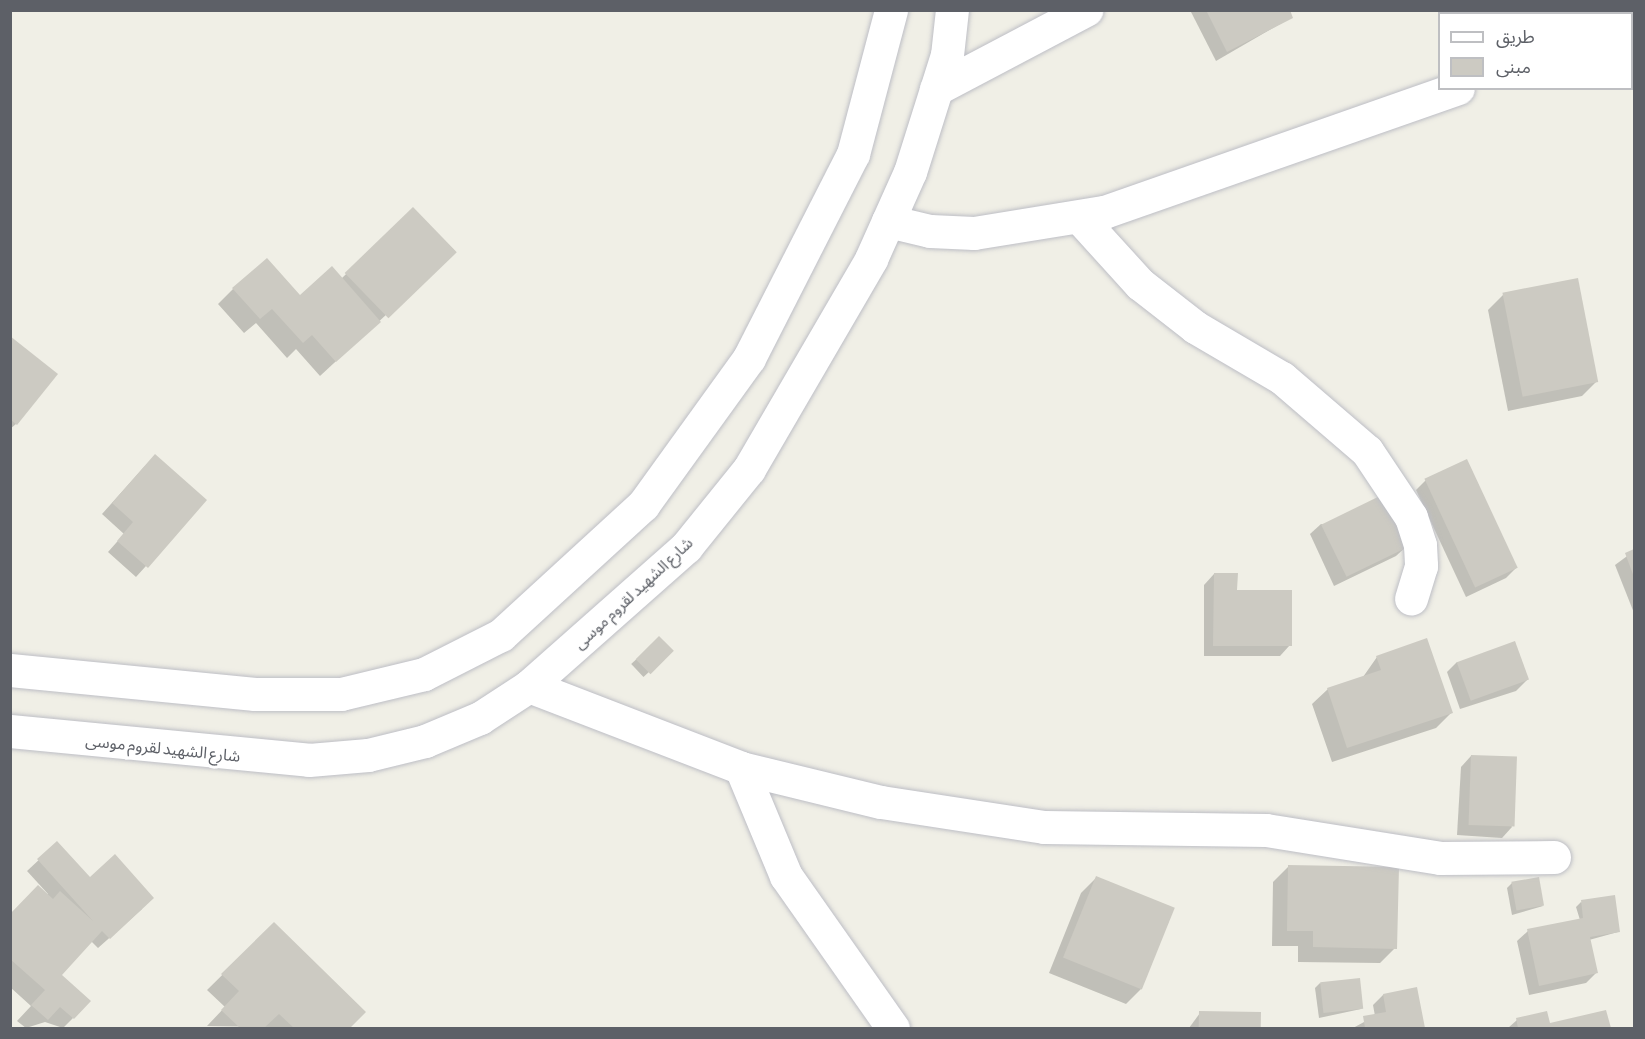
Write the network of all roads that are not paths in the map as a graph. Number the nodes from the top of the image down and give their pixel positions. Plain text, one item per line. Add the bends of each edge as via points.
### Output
1 (891, 10) edge
2 (952, 10) edge
3 (1086, 10) edge
4 (936, 89) junction
5 (1452, 90) edge
6 (1079, 217) junction
7 (888, 221) junction
8 (1411, 598) dead end
9 (10, 670) edge
10 (529, 686) junction
11 (10, 731) edge
12 (741, 768) junction
13 (1554, 857) dead end
14 (893, 1029) edge

1 - 9 street via 854,153 749,358 643,505 501,635 424,674 341,694 255,694
2 - 4 street, شارع الشهيد لقروم موسى
3 - 4 street
4 - 7 street, شارع الشهيد لقروم موسى
5 - 6 street via 1227,172
6 - 7 street via 974,233 930,231
6 - 8 street via 1140,284 1195,327 1282,378 1367,450 1411,517 1420,545 1421,566
7 - 10 street, شارع الشهيد لقروم موسى via 749,469 686,547
10 - 11 street, شارع الشهيد لقروم موسى via 480,718 425,741 368,755 309,760
10 - 12 street
12 - 13 street via 881,802 1044,827 1266,830 1440,858
12 - 14 street via 786,876

